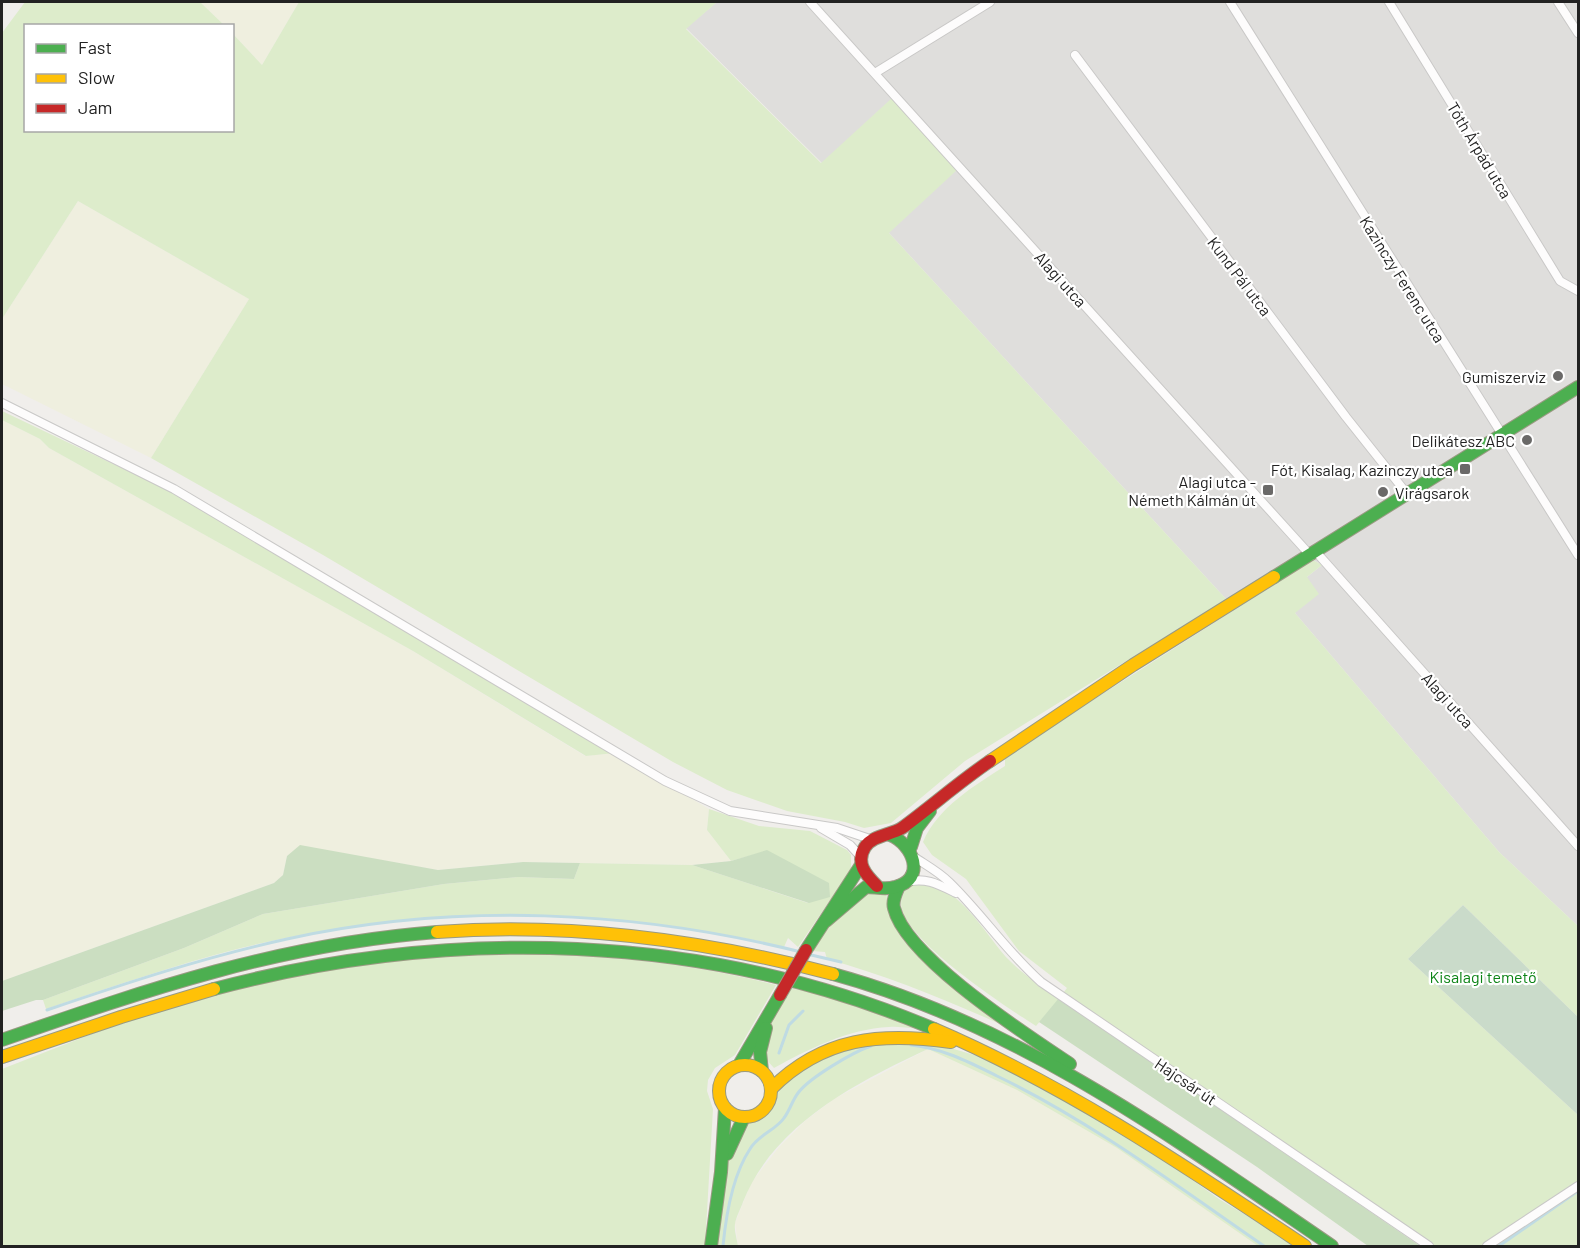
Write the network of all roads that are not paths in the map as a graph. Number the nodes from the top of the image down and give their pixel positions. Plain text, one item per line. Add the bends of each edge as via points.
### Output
1 (810, 2) edge
2 (990, 2) edge
3 (1230, 2) edge
4 (1389, 2) edge
5 (1558, 2) edge
6 (1578, 33) edge
7 (1075, 54) dead end
8 (875, 73) junction
9 (1578, 291) edge
10 (1578, 387) edge
11 (2, 403) edge
12 (1502, 436) junction
13 (1408, 495) junction
14 (1314, 555) junction
15 (1578, 555) edge
16 (947, 793) junction
17 (812, 824) junction
18 (890, 835) junction
19 (873, 840) junction
20 (1578, 846) edge
21 (913, 852) junction
22 (861, 861) junction
23 (902, 884) junction
24 (877, 886) junction
25 (962, 896) junction
26 (826, 921) junction
27 (768, 1017) junction
28 (2, 1040) edge
29 (979, 1048) junction
30 (2, 1057) edge
31 (739, 1065) junction
32 (762, 1071) junction
33 (771, 1089) junction
34 (1112, 1098) junction
35 (725, 1108) junction
36 (744, 1117) junction
37 (721, 1172) junction
38 (1578, 1186) edge
39 (711, 1246) edge
40 (1305, 1246) edge
41 (1332, 1246) edge
42 (1429, 1246) edge
43 (1487, 1246) edge

1 - 8 street, Alagi utca
2 - 8 street
3 - 12 street, Kazinczy Ferenc utca
4 - 9 street, Tóth Árpád utca via 1560,281
5 - 6 street
7 - 13 street, Kund Pál utca
8 - 14 street, Alagi utca
10 - 12 main road
11 - 17 street via 174,489 664,781 730,811
12 - 13 main road
12 - 15 street, Kazinczy Ferenc utca
13 - 14 main road
14 - 16 main road via 1133,665
14 - 20 street, Alagi utca
16 - 18 main road
16 - 21 main road via 917,828
17 - 19 street
17 - 22 street via 838,837
18 - 19 main road
18 - 21 main road via 898,837
19 - 22 main road
21 - 23 main road via 914,866
21 - 25 street, Hajcsár út
22 - 24 main road via 864,874
22 - 26 main road
23 - 24 main road via 892,888
23 - 25 street, Hajcsár út via 919,879 931,881
23 - 34 main road via 894,907 897,919 924,955
24 - 26 main road via 859,891
25 - 42 street, Hajcsár út via 1016,960 1041,982
26 - 27 main road, bridge
27 - 31 main road
27 - 32 main road via 760,1052
28 - 34 main road via 172,982 323,945 459,929 582,930 704,944 854,979 1000,1037
29 - 30 main road via 860,1001 757,973 645,954 523,946 393,954 292,970 178,999
29 - 33 main road via 919,1036 869,1038 802,1063
29 - 40 main road via 1145,1140
31 - 32 main road
31 - 35 main road via 727,1071 720,1083 719,1096
32 - 33 main road
33 - 36 main road via 766,1106 753,1116
34 - 41 main road
35 - 36 main road
35 - 37 main road
36 - 37 main road via 731,1140
37 - 39 main road
38 - 43 street

